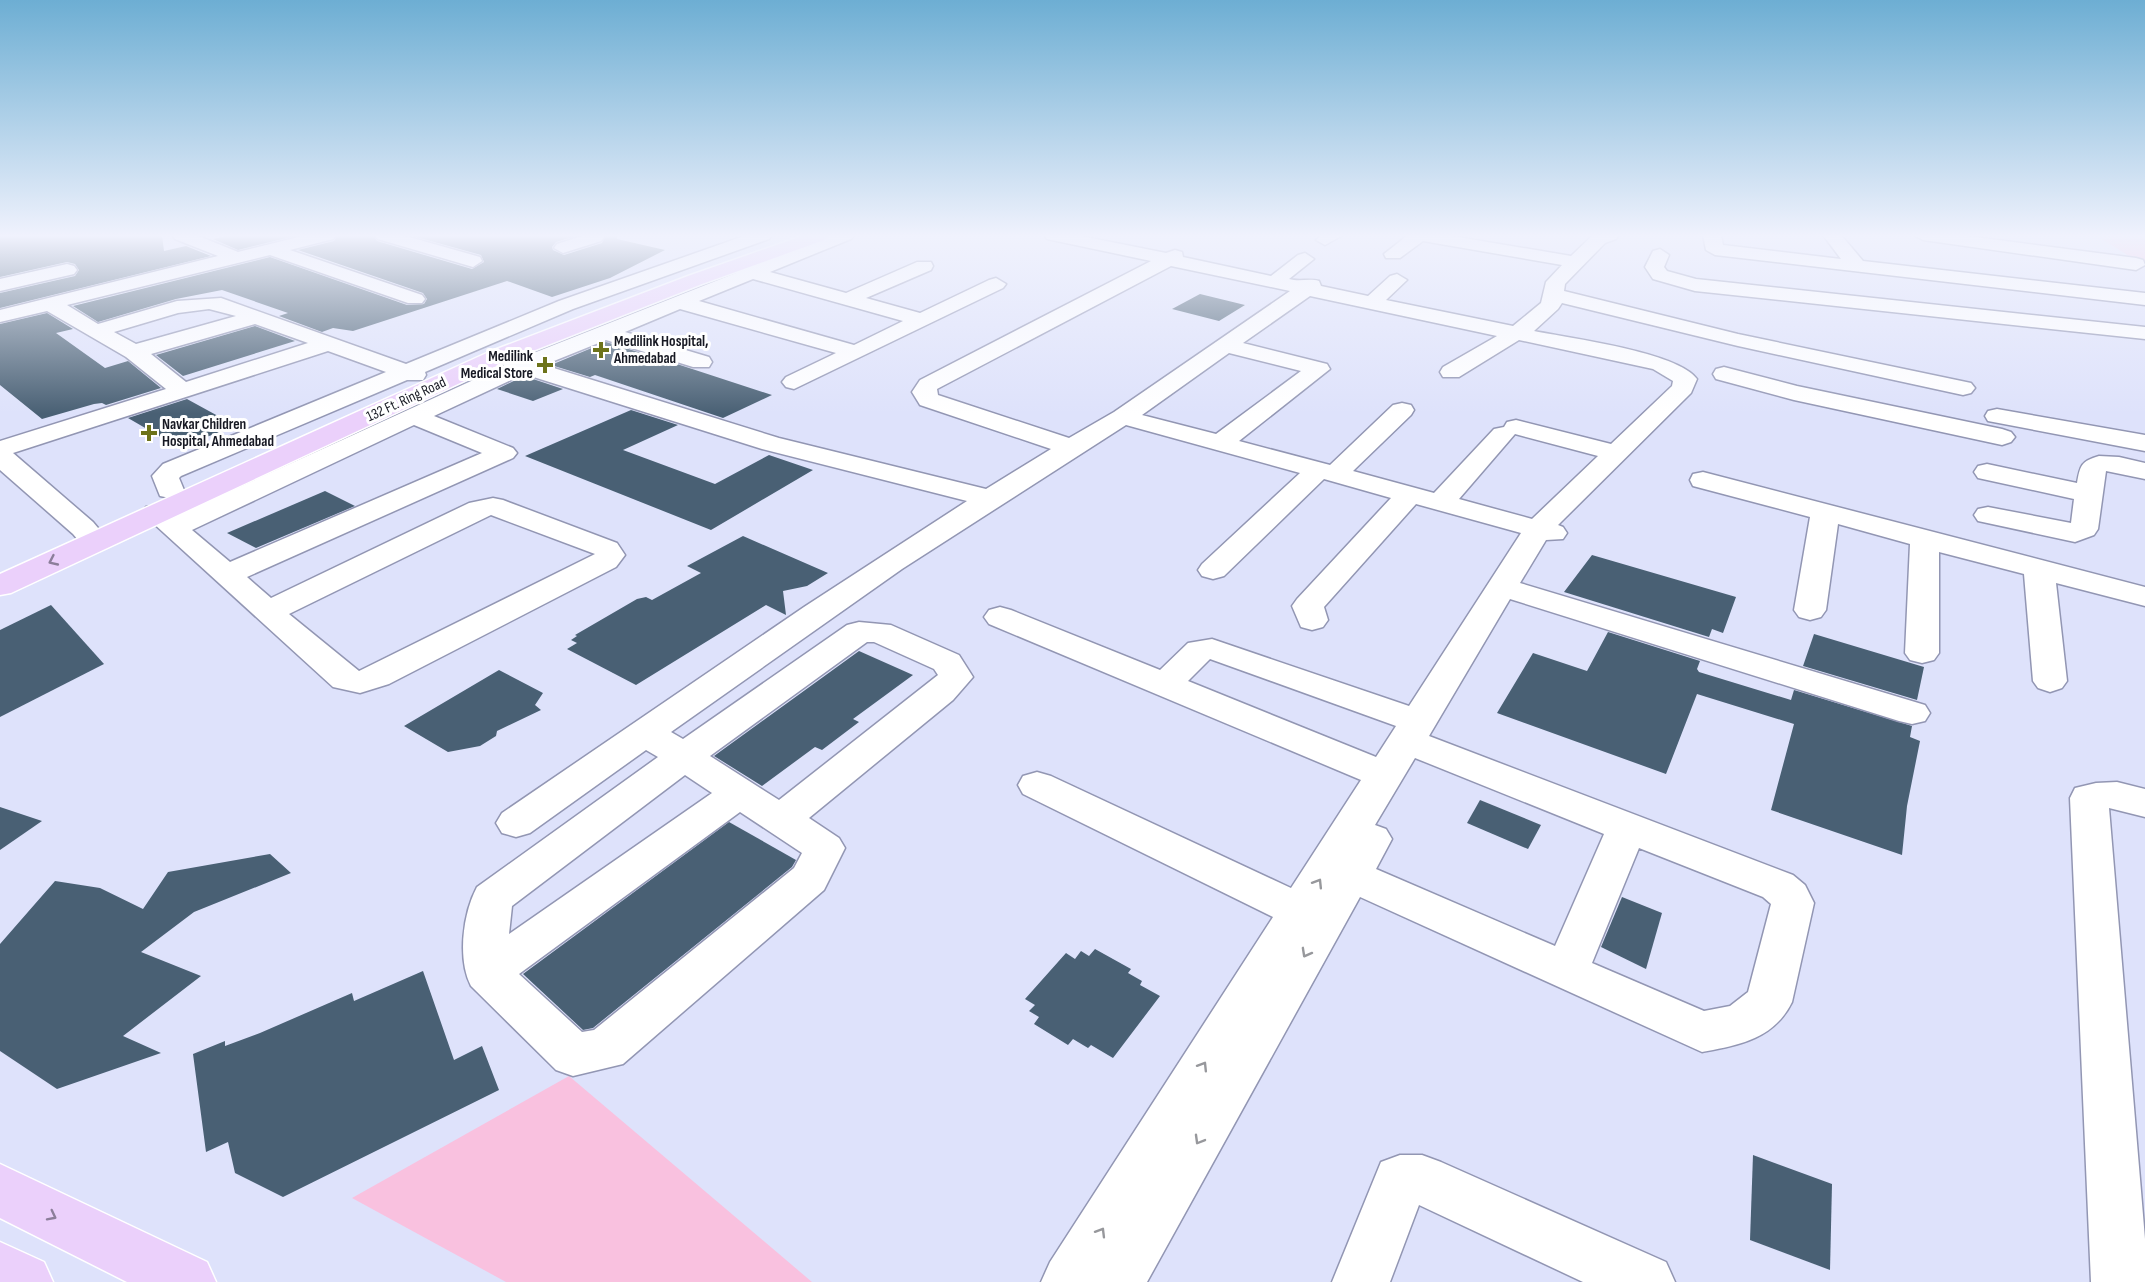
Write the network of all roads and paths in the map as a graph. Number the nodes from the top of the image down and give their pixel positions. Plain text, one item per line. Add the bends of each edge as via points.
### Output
1 (83, 295) edge
2 (403, 295) edge
3 (594, 295) edge
4 (633, 295) edge
5 (671, 295) edge
6 (693, 295) edge
7 (832, 295) edge
8 (858, 295) edge
9 (974, 295) edge
10 (1101, 295) edge
11 (1282, 295) edge
12 (1364, 295) edge
13 (1371, 295) edge
14 (1380, 295) edge
15 (1553, 295) edge
16 (1579, 295) edge
17 (1787, 295) edge
18 (2109, 295) edge
19 (1376, 298) junction
20 (415, 299) dead end
21 (848, 299) junction
22 (2145, 299) edge
23 (50, 303) junction
24 (678, 303) junction
25 (0, 316) edge
26 (256, 318) junction
27 (922, 320) junction
28 (96, 330) junction
29 (1520, 331) junction
30 (607, 333) junction
31 (2145, 333) edge
32 (1738, 340) junction
33 (327, 344) junction
34 (1225, 345) junction
35 (134, 352) junction
36 (856, 352) junction
37 (497, 357) junction
38 (701, 362) dead end
39 (522, 366) junction
40 (1451, 372) dead end
41 (414, 375) junction
42 (1712, 375) junction
43 (794, 382) dead end
44 (1963, 388) dead end
45 (183, 391) junction
46 (1402, 410) dead end
47 (415, 417) junction
48 (1123, 417) junction
49 (1220, 443) junction
50 (2145, 443) edge
51 (1071, 447) junction
52 (0, 449) edge
53 (1617, 453) junction
54 (0, 456) edge
55 (2145, 471) edge
56 (1326, 472) junction
57 (1987, 472) dead end
58 (1703, 480) dead end
59 (2089, 494) junction
60 (1409, 495) junction
61 (990, 498) junction
62 (1440, 503) junction
63 (167, 510) junction
64 (1825, 513) junction
65 (1988, 515) dead end
66 (1546, 531) junction
67 (88, 535) junction
68 (1924, 539) junction
69 (0, 566) edge
70 (1213, 570) dead end
71 (2039, 570) junction
72 (227, 575) junction
73 (0, 585) edge
74 (1520, 592) junction
75 (2145, 597) edge
76 (1810, 610) dead end
77 (268, 612) junction
78 (1000, 617) dead end
79 (1312, 620) dead end
80 (1922, 653) dead end
81 (2050, 681) dead end
82 (1165, 685) junction
83 (1912, 713) dead end
84 (646, 733) junction
85 (1417, 737) junction
86 (684, 757) junction
87 (1384, 776) junction
88 (1037, 785) dead end
89 (739, 793) junction
90 (2145, 803) edge
91 (780, 820) junction
92 (516, 823) dead end
93 (1627, 827) junction
94 (1350, 875) junction
95 (1300, 911) junction
96 (1566, 972) junction
97 (487, 973) junction
98 (0, 1190) edge
99 (0, 1270) edge
100 (24, 1282) edge
101 (186, 1282) edge
102 (1070, 1282) edge
103 (1116, 1282) edge
104 (1361, 1282) edge
105 (1646, 1282) edge
106 (2120, 1282) edge

1 - 23 street
2 - 20 street
3 - 41 street
4 - 41 main road, 132 Ft. Ring Road
5 - 37 main road, 132 Ft. Ring Road
6 - 24 street
7 - 21 street
8 - 21 street
9 - 27 street
10 - 51 street via 928,385 924,392 928,400
11 - 34 street
12 - 19 street
13 - 29 street
14 - 19 street
15 - 29 street via 1551,305
16 - 32 street
17 - 31 street
18 - 22 street
19 - 29 street
21 - 27 street
23 - 25 street
23 - 28 street
24 - 30 street
24 - 36 street
26 - 28 street via 209,303
26 - 33 street
26 - 35 street
27 - 36 street
28 - 35 street
29 - 40 street
29 - 42 street via 1682,364
29 - 53 street via 1660,364 1685,379 1683,388
30 - 38 street
30 - 39 street
32 - 42 street via 1749,348 1741,360
32 - 44 street
33 - 41 street
33 - 45 street
34 - 48 street
34 - 49 street via 1319,369
35 - 45 street
36 - 43 street
37 - 39 street
37 - 63 main road, 132 Ft. Ring Road
39 - 47 street
39 - 61 street via 771,444
41 - 63 street via 172,470 165,476
42 - 50 street via 1794,393 1999,427
42 - 66 street
45 - 52 street
46 - 56 street
47 - 63 street
47 - 72 street via 504,453
48 - 49 street
48 - 51 street
49 - 56 street
51 - 61 street
53 - 62 street via 1510,431
53 - 66 street
54 - 67 street
55 - 59 street via 2097,464 2093,466
56 - 60 street
56 - 70 street
57 - 59 street
58 - 64 street
59 - 65 street via 2084,530 2074,533
60 - 62 street
60 - 79 street via 1308,606
61 - 84 street
62 - 66 street
63 - 67 main road, 132 Ft. Ring Road
63 - 72 street
64 - 68 street
64 - 76 street
66 - 74 street
66 - 85 street
67 - 69 main road, 132 Ft. Ring Road
67 -> 73 main road, 132 Ft. Ring Road
68 - 71 street
68 - 80 street
71 - 75 street
71 - 81 street
72 - 77 street
74 - 83 street
74 - 85 street
77 - 77 street via 345,680 360,682 377,677 610,555 607,549 493,506 478,509
78 - 82 street
82 - 85 street via 1200,650 1212,649
82 - 87 street
84 - 86 street
84 - 92 street
85 - 87 street
85 - 93 street
85 - 94 street
86 - 89 street
86 - 91 street via 859,632 879,632 947,662 956,676 941,692
86 - 97 street via 492,898 487,926
95 -> 87 street
88 - 95 street
89 - 91 street
89 - 97 street
90 - 106 street via 2116,795 2089,798
91 - 97 street via 825,848 809,879 606,1049 573,1055
93 - 96 street
93 - 96 street via 1778,886 1790,896 1793,903 1769,1002 1742,1024 1702,1032
94 - 96 street
94 -> 103 street
102 -> 95 street
98 -> 101 main road
99 - 100 main road
104 - 105 street via 1400,1180 1422,1180

